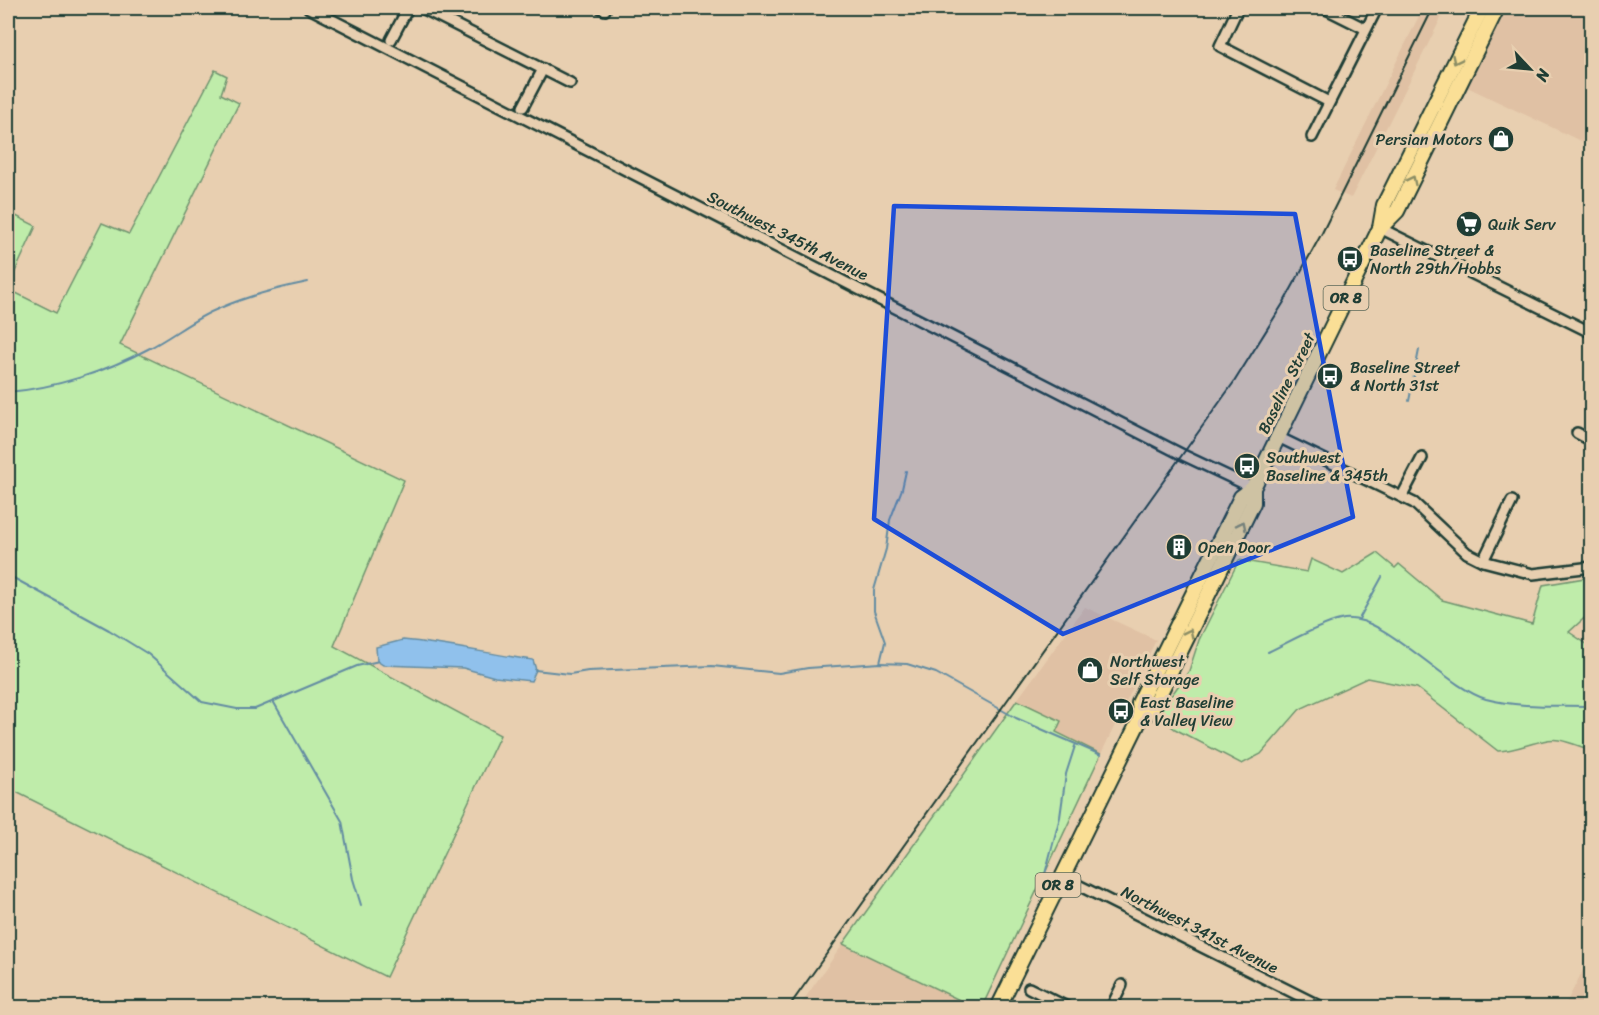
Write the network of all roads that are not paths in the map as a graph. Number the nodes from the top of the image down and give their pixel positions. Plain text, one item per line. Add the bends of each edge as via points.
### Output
1 (309, 8) edge
2 (408, 8) edge
3 (422, 8) edge
4 (1238, 8) edge
5 (1324, 8) edge
6 (1377, 8) edge
7 (1482, 8) edge
8 (1497, 8) edge
9 (1366, 29) junction
10 (392, 40) dead end
11 (543, 69) junction
12 (570, 82) dead end
13 (1329, 102) junction
14 (523, 107) dead end
15 (1312, 137) dead end
16 (1380, 228) junction
17 (1592, 333) edge
18 (1577, 433) dead end
19 (1278, 437) junction
20 (1592, 441) edge
21 (1422, 458) dead end
22 (1253, 488) junction
23 (1402, 496) junction
24 (1512, 501) dead end
25 (1483, 561) junction
26 (1592, 567) edge
27 (1062, 877) junction
28 (1122, 985) dead end
29 (1029, 988) dead end
30 (998, 1008) edge
31 (1069, 1008) edge
32 (1112, 1008) edge
33 (1324, 1008) edge

1 - 22 street, Southwest 345th Avenue
2 - 10 street
3 - 11 street
4 - 13 street via 1220,46
5 - 9 street
6 - 9 street
7 -> 16 highway, Baseline Street / OR 8 via 1384,205
16 -> 8 highway, Baseline Street / OR 8 via 1397,211
9 - 13 street
11 - 12 street
11 - 14 street
13 - 15 street
16 - 17 street
16 - 19 highway, Baseline Street / OR 8
18 - 20 street
19 - 22 highway, Baseline Street / OR 8
19 - 23 street
21 - 23 street
22 - 27 highway, Baseline Street / OR 8 via 1253,503 1157,699 1140,719
23 - 25 street via 1467,553
24 - 25 street
25 - 26 street via 1533,574
27 - 30 highway, OR 8
27 - 33 street, Northwest 341st Avenue
28 - 32 street
29 - 31 street

